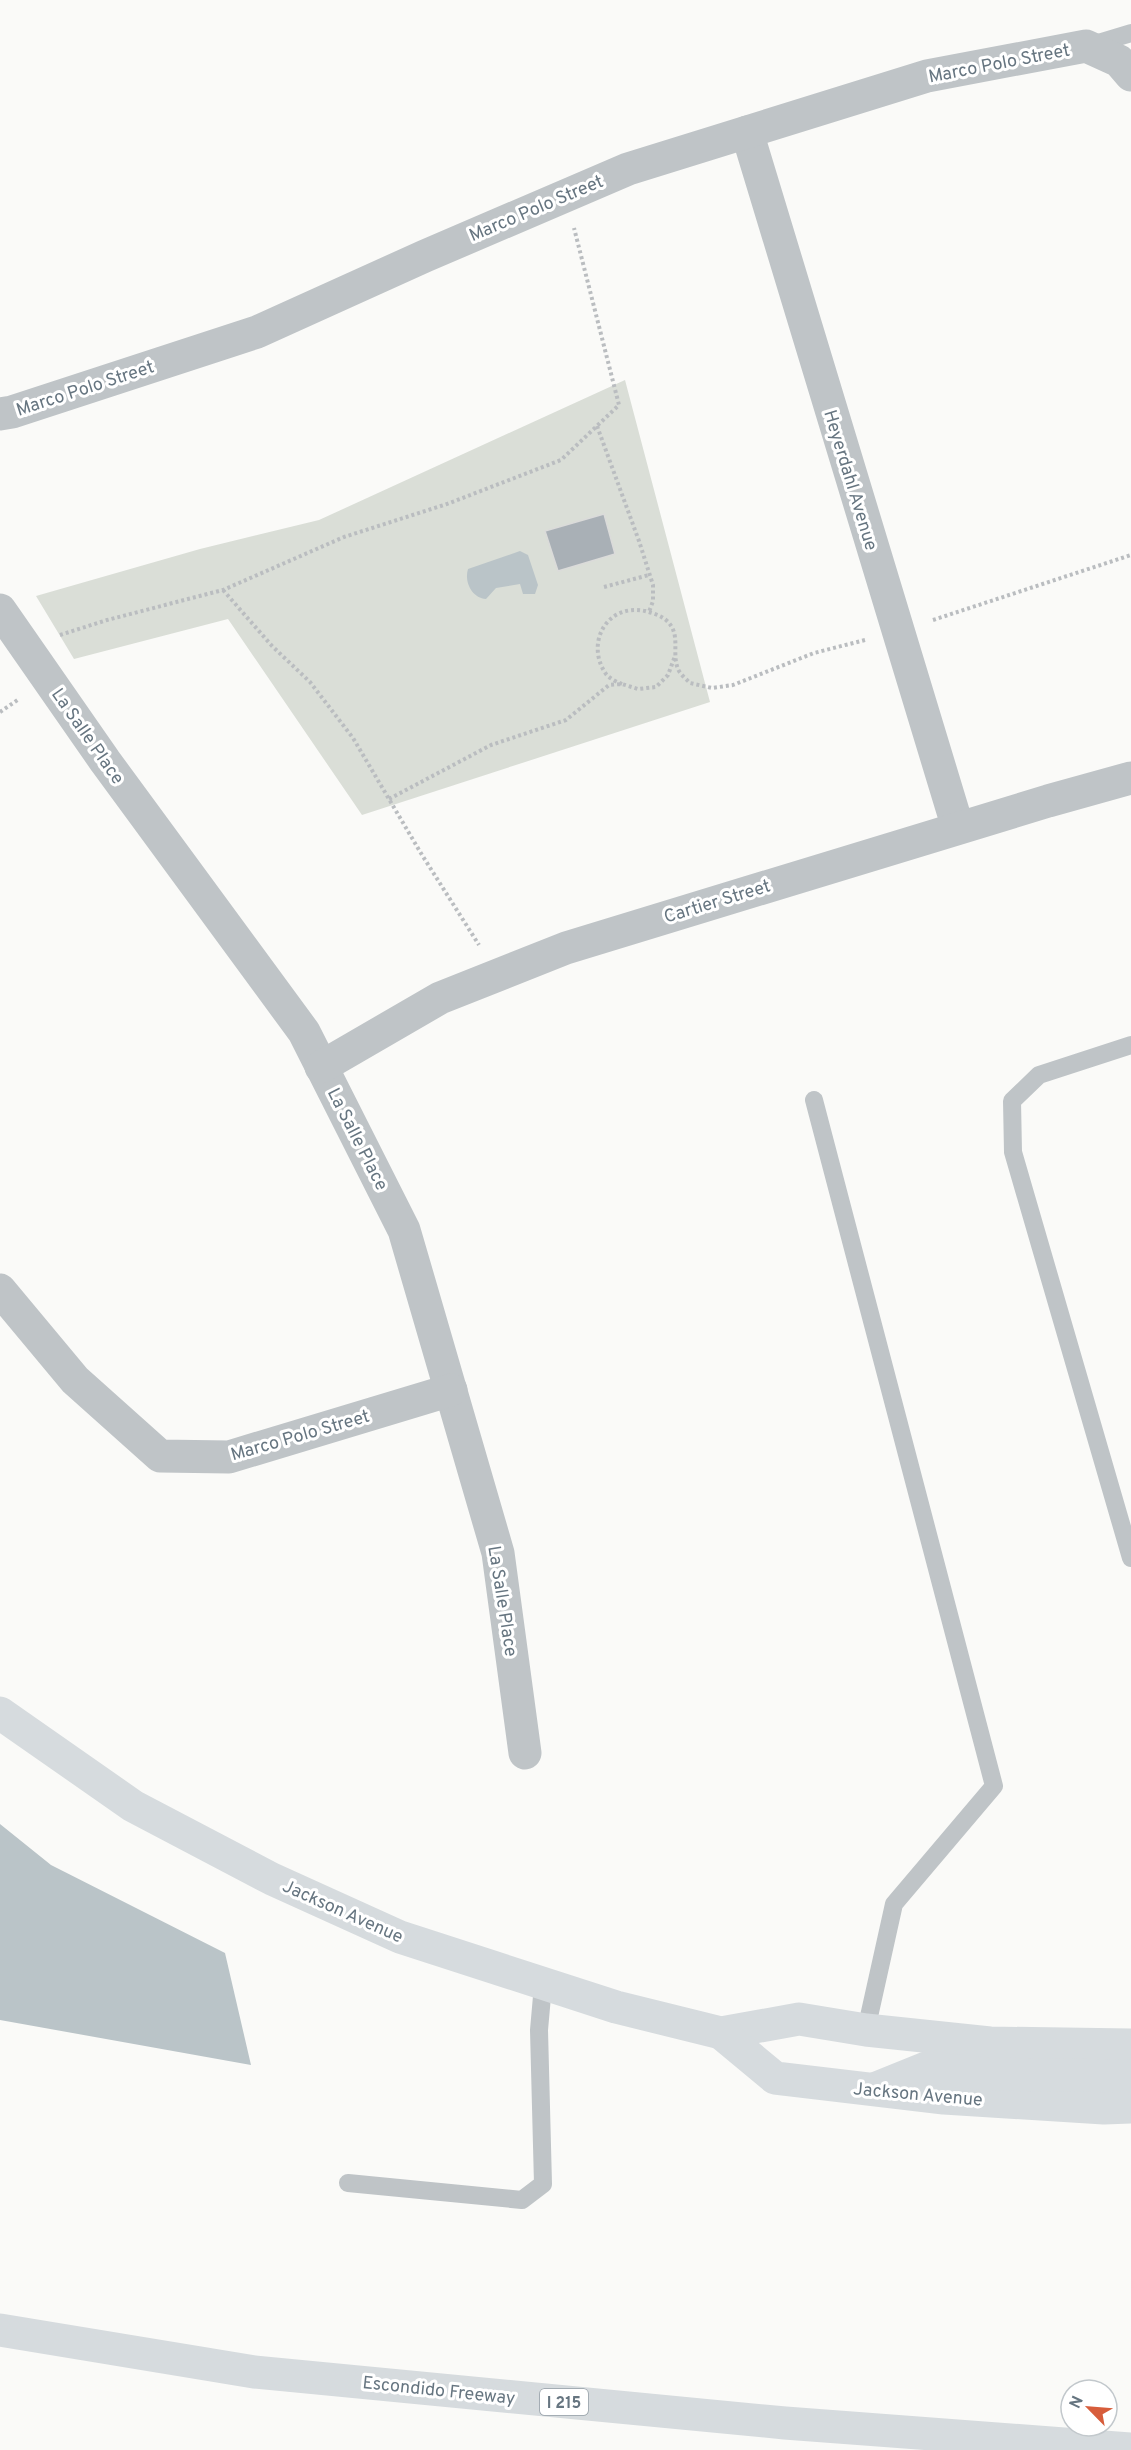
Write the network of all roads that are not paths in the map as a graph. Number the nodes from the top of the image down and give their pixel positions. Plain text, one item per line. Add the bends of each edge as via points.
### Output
1 (1131, 33) edge
2 (1086, 46) junction
3 (1131, 75) edge
4 (747, 132) junction
5 (0, 414) edge
6 (0, 610) edge
7 (1131, 778) edge
8 (958, 828) junction
9 (1131, 1045) edge
10 (321, 1067) junction
11 (814, 1100) dead end
12 (0, 1290) edge
13 (451, 1390) junction
14 (1131, 1558) edge
15 (0, 1713) edge
16 (525, 1753) dead end
17 (543, 1985) junction
18 (866, 2030) junction
19 (721, 2033) junction
20 (1131, 2045) edge
21 (1131, 2076) edge
22 (869, 2090) junction
23 (1131, 2107) edge
24 (348, 2183) dead end
25 (0, 2330) edge
26 (1131, 2449) edge

1 - 2 lane
2 - 3 street via 1119,62
2 - 4 street, Marco Polo Street via 927,76
4 - 5 street, Marco Polo Street via 628,169 256,332
4 - 8 street, Heyerdahl Avenue
6 - 10 street, La Salle Place via 105,761 304,1032
7 - 8 street, Cartier Street
8 - 10 street, Cartier Street via 566,948 440,998
9 - 14 lane via 1039,1076 1012,1101 1013,1152
10 - 13 street, La Salle Place via 404,1230
11 - 18 lane via 994,1786 894,1904
12 - 13 street, Marco Polo Street via 75,1380 160,1456 229,1457
13 - 16 street, La Salle Place via 498,1553
15 - 17 main road, Jackson Avenue via 133,1806 272,1879 400,1937
17 - 19 main road, Jackson Avenue
17 - 24 lane via 539,2030 543,2184 522,2200
18 - 19 main road, Jackson Avenue via 799,2019
18 - 20 main road, Jackson Avenue via 990,2043
19 - 22 main road, Jackson Avenue via 775,2078
21 - 22 main road via 989,2074 926,2068
22 - 23 main road, Jackson Avenue via 1104,2109
25 - 26 main road, Escondido Freeway / I 215 via 254,2372 785,2423

